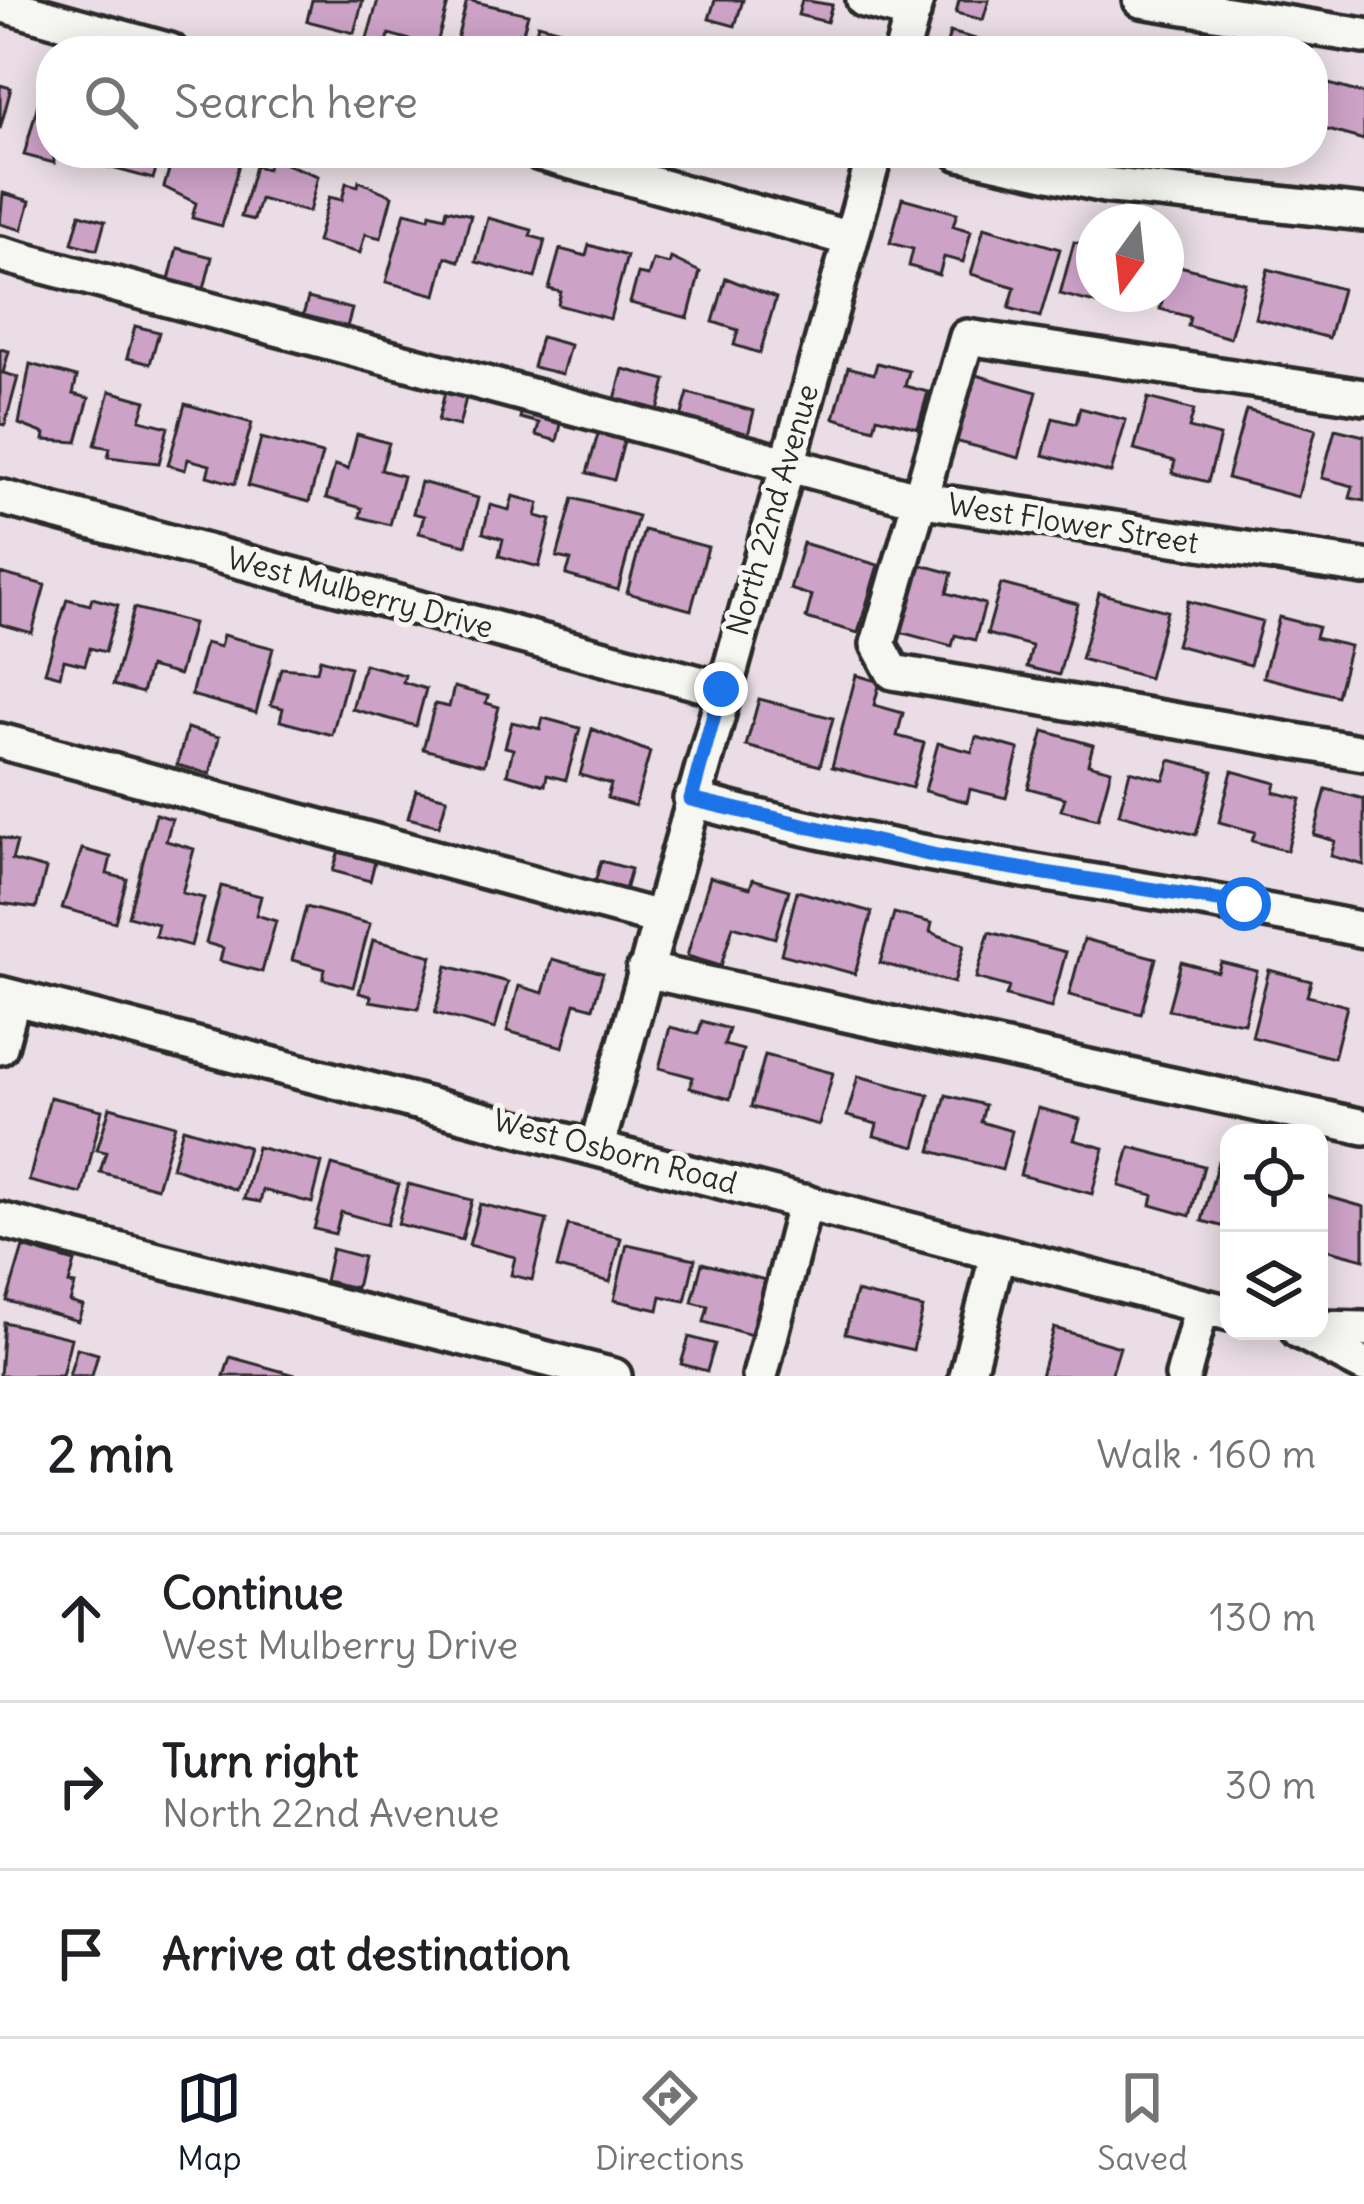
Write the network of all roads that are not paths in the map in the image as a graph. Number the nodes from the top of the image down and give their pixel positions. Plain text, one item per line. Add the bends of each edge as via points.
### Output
1 (864, 0) edge
2 (1141, 0) edge
3 (0, 4) edge
4 (914, 6) edge
5 (116, 36) edge
6 (906, 36) edge
7 (1364, 36) edge
8 (594, 168) edge
9 (870, 168) edge
10 (1027, 168) edge
11 (1364, 213) edge
12 (851, 239) junction
13 (0, 254) edge
14 (1364, 397) edge
15 (785, 468) junction
16 (0, 497) edge
17 (917, 500) junction
18 (1364, 567) edge
19 (721, 689) junction
20 (0, 741) edge
21 (1364, 753) edge
22 (691, 799) junction
23 (659, 918) junction
24 (1364, 930) edge
25 (644, 970) junction
26 (7, 996) edge
27 (0, 1047) edge
28 (1364, 1127) edge
29 (597, 1146) junction
30 (805, 1202) junction
31 (0, 1220) edge
32 (998, 1253) junction
33 (1216, 1309) edge
34 (1328, 1328) edge
35 (1364, 1329) edge
36 (1319, 1340) edge
37 (1364, 1365) edge
38 (614, 1376) edge
39 (760, 1376) edge
40 (967, 1376) edge
41 (1183, 1376) edge

1 - 4 street
2 - 7 street
3 - 5 street
4 - 6 street
8 - 12 street
9 - 12 street, North 22nd Avenue
10 - 11 street via 1104,185
12 - 15 street, North 22nd Avenue
13 - 15 street, West Flower Street
14 - 17 street via 967,337
15 - 17 street, West Flower Street
15 - 19 street, North 22nd Avenue
16 - 19 street, West Mulberry Drive
17 - 18 street, West Flower Street
17 - 21 street via 878,644 893,672
19 - 22 street, North 22nd Avenue
20 - 23 street
22 - 23 street, North 22nd Avenue
22 - 24 street via 937,856
23 - 25 street, North 22nd Avenue
25 - 28 street
25 - 29 street, North 22nd Avenue
26 - 27 street
26 - 29 street, West Osborn Road
29 - 30 street, West Osborn Road
30 - 32 street, West Osborn Road
30 - 39 street
31 - 38 street
32 - 33 street, West Osborn Road
32 - 40 street
33 - 41 street
34 - 35 street
36 - 37 street

